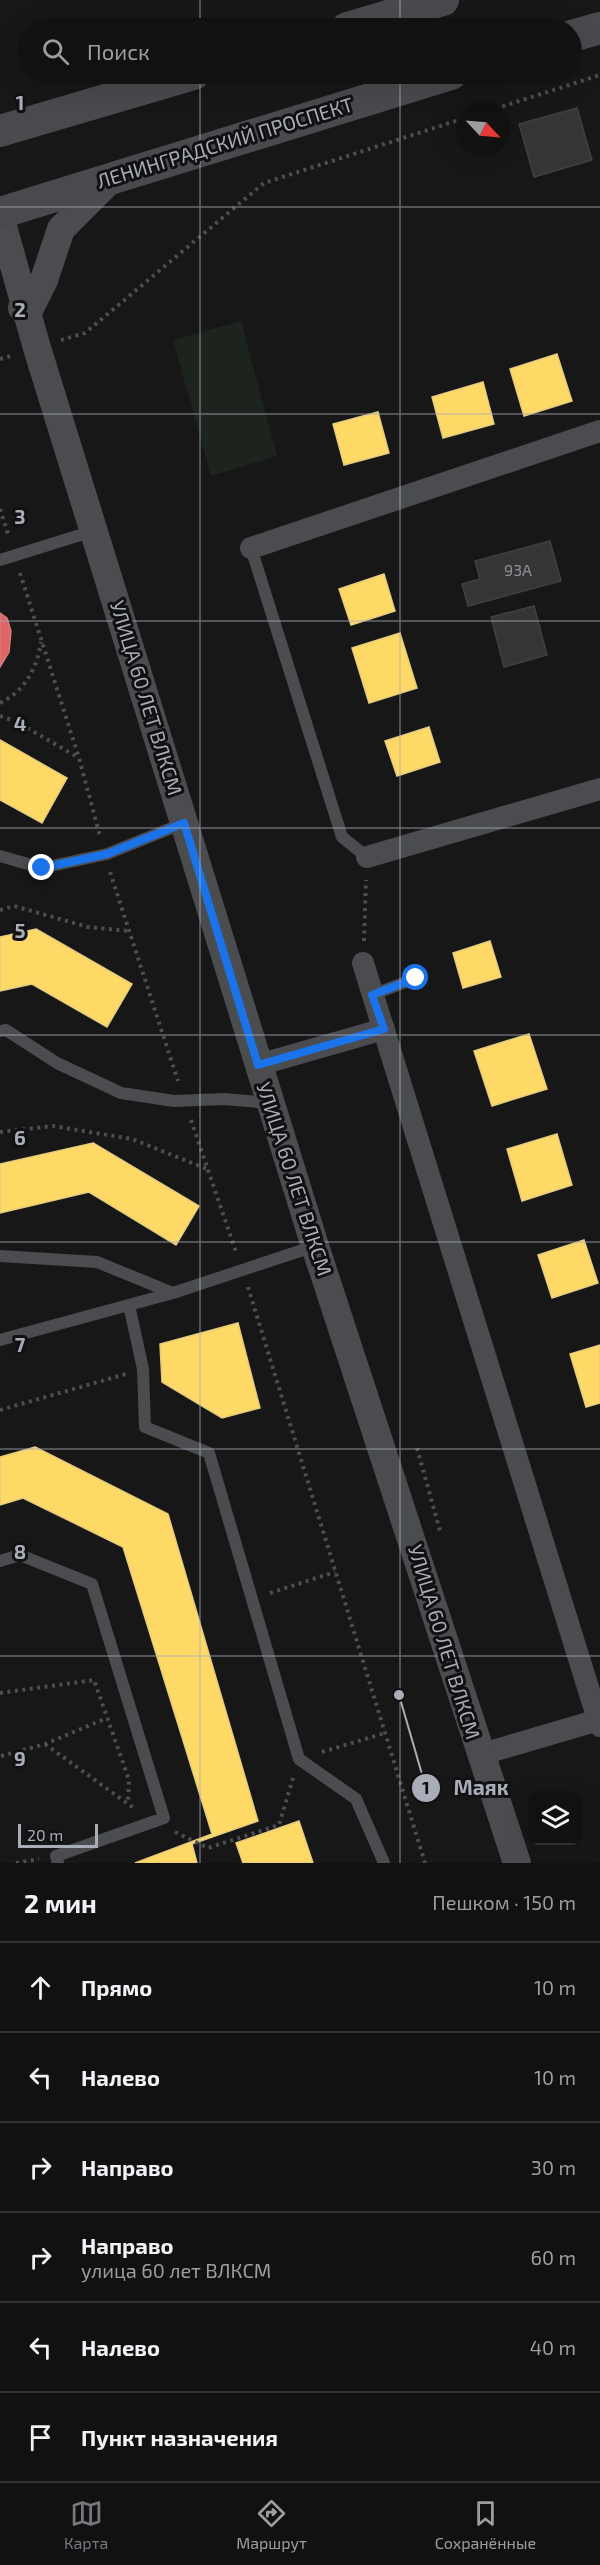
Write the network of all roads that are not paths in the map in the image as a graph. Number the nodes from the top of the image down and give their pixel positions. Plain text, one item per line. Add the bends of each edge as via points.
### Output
1 (440, 0) edge
2 (380, 18) edge
3 (600, 28) edge
4 (582, 33) edge
5 (160, 84) edge
6 (418, 84) edge
7 (0, 131) edge
8 (112, 178) junction
9 (0, 214) edge
10 (0, 285) edge
11 (27, 314) junction
12 (600, 431) edge
13 (94, 531) junction
14 (251, 548) joint
15 (0, 560) edge
16 (600, 789) edge
17 (184, 823) junction
18 (0, 856) edge
19 (367, 857) joint
20 (363, 963) road end
21 (416, 978) dead end
22 (372, 995) junction
23 (384, 1029) junction
24 (0, 1030) edge
25 (258, 1065) junction
26 (270, 1103) junction
27 (315, 1246) junction
28 (0, 1256) edge
29 (173, 1293) junction
30 (129, 1305) junction
31 (0, 1340) edge
32 (0, 1561) edge
33 (599, 1723) edge
34 (479, 1755) junction
35 (58, 1863) edge
36 (384, 1863) edge
37 (517, 1863) edge

1 - 2 main road
3 - 4 main road
5 - 7 main road
6 - 8 main road, ЛЕНИНГРАДСКИЙ ПРОСПЕКТ
8 - 9 main road, ЛЕНИНГРАДСКИЙ ПРОСПЕКТ
8 - 11 street via 61,229 44,280
9 - 11 street, УЛИЦА 60 ЛЕТ ВЛКСМ
10 - 11 street
11 - 13 street, УЛИЦА 60 ЛЕТ ВЛКСМ
12 - 14 street
13 - 15 lane
13 - 17 street, УЛИЦА 60 ЛЕТ ВЛКСМ
14 - 19 lane via 342,837
16 - 19 street
17 - 18 lane via 105,855 42,868
17 - 25 street, УЛИЦА 60 ЛЕТ ВЛКСМ
20 - 22 street
21 - 22 lane
22 - 23 street
23 - 25 street
23 - 33 street
24 - 26 lane via 6,1029 57,1063 121,1094
25 - 26 street, УЛИЦА 60 ЛЕТ ВЛКСМ
26 - 27 street, УЛИЦА 60 ЛЕТ ВЛКСМ
27 - 29 lane
27 - 34 street, УЛИЦА 60 ЛЕТ ВЛКСМ via 438,1617
28 - 29 lane via 97,1262
29 - 30 lane
30 - 31 lane
30 - 36 lane via 143,1369 145,1428 208,1453 299,1759 356,1798
32 - 35 lane via 20,1555 92,1584 164,1818 56,1856
33 - 34 street
34 - 37 street, УЛИЦА 60 ЛЕТ ВЛКСМ

